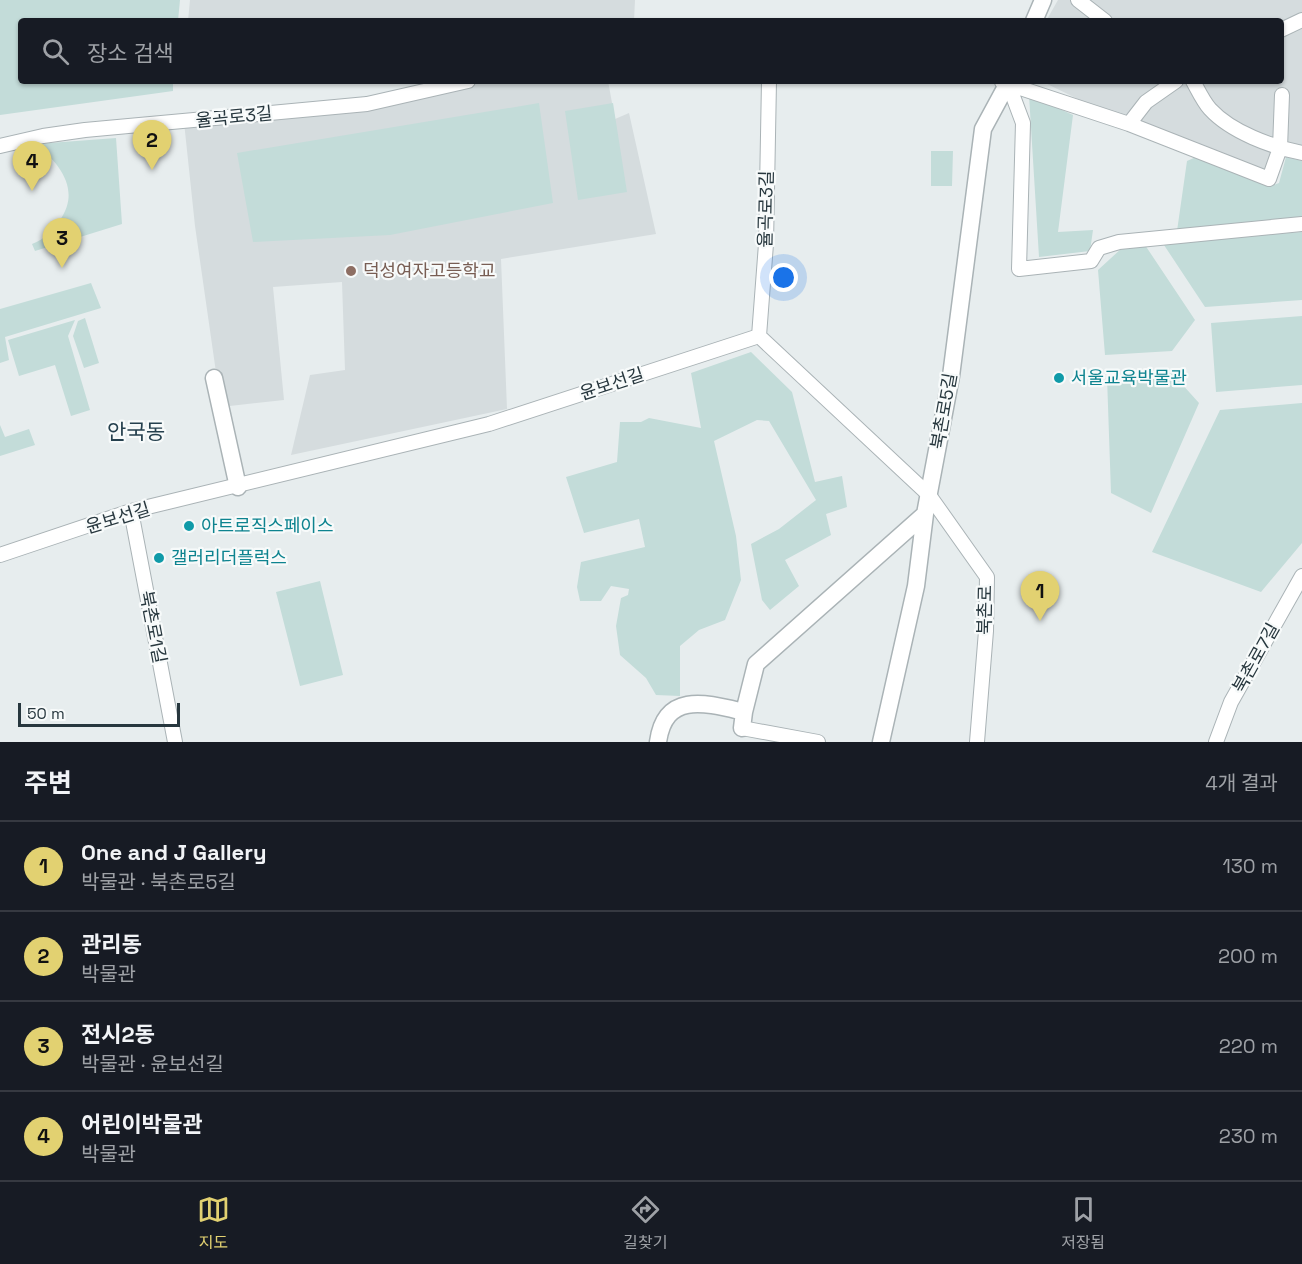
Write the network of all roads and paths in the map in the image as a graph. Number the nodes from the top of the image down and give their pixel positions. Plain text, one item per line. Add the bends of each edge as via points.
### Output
1 (1043, 0) edge
2 (1078, 0) edge
3 (1035, 18) edge
4 (1100, 18) edge
5 (1302, 20) edge
6 (1284, 29) edge
7 (455, 84) edge
8 (769, 84) edge
9 (1005, 84) edge
10 (1007, 84) edge
11 (1012, 84) edge
12 (1172, 84) edge
13 (1195, 84) edge
14 (1282, 95) dead end
15 (1129, 123) junction
16 (0, 146) edge
17 (1280, 148) junction
18 (1302, 153) edge
19 (1302, 224) edge
20 (759, 336) junction
21 (214, 378) dead end
22 (238, 487) junction
23 (929, 495) junction
24 (131, 511) junction
25 (925, 514) junction
26 (0, 555) edge
27 (1302, 576) edge
28 (743, 720) junction
29 (175, 742) edge
30 (658, 742) edge
31 (818, 742) edge
32 (881, 742) edge
33 (977, 742) edge
34 (1216, 742) edge

1 - 3 street
2 - 4 lane
5 - 6 lane
7 - 16 lane, 율곡로3길 via 367,105 85,130
8 - 20 lane, 율곡로3길 via 766,244
9 - 23 street, 북촌로5길 via 983,129 951,376
10 - 19 lane via 1023,123 1019,268 1091,261 1099,248 1119,242
11 - 15 lane
12 - 15 lane via 1146,102
13 - 17 lane via 1210,109 1238,129
14 - 17 lane
15 - 17 lane via 1269,179
17 - 18 lane
20 - 22 lane, 윤보선길 via 489,424
20 - 23 lane
21 - 22 street
22 - 24 lane, 윤보선길
23 - 25 street, 북촌로5길
23 - 33 lane, 북촌로 via 987,577
24 - 26 lane, 윤보선길
24 - 29 lane, 북촌로1길
25 - 28 street via 756,664
25 - 32 street, 북촌로5길 via 916,586
27 - 34 lane, 북촌로7길 via 1231,702
28 - 30 street via 716,705 682,704 667,715
28 - 31 lane

